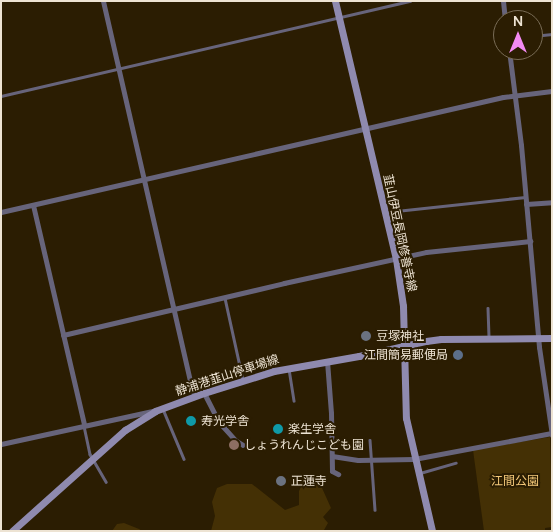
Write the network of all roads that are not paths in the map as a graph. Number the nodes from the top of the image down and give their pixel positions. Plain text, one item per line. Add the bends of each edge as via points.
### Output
1 (103, 1) edge
2 (335, 1) edge
3 (410, 1) edge
4 (339, 17) junction
5 (510, 60) edge
6 (119, 69) junction
7 (552, 92) edge
8 (514, 95) junction
9 (1, 96) edge
10 (365, 129) junction
11 (144, 179) junction
12 (525, 197) junction
13 (552, 202) edge
14 (526, 204) junction
15 (33, 205) junction
16 (1, 212) edge
17 (385, 212) junction
18 (530, 241) junction
19 (396, 259) junction
20 (225, 296) junction
21 (488, 308) dead end
22 (174, 309) junction
23 (63, 335) junction
24 (552, 338) edge
25 (489, 339) junction
26 (539, 339) junction
27 (404, 345) junction
28 (327, 361) junction
29 (288, 368) junction
30 (243, 380) junction
31 (204, 393) junction
32 (194, 396) junction
33 (294, 401) dead end
34 (159, 410) junction
35 (84, 425) junction
36 (552, 434) edge
37 (370, 440) dead end
38 (1, 444) edge
39 (243, 445) dead end
40 (332, 456) junction
41 (93, 459) junction
42 (184, 459) dead end
43 (414, 459) junction
44 (371, 460) junction
45 (456, 463) dead end
46 (418, 473) junction
47 (338, 474) dead end
48 (106, 482) dead end
49 (375, 510) dead end
50 (12, 531) edge
51 (432, 531) edge

1 - 6 street
2 - 4 main road, 韮山伊豆長岡修善寺線
3 - 4 lane
4 - 6 lane
4 - 10 main road, 韮山伊豆長岡修善寺線
5 - 8 street
6 - 9 lane
6 - 11 street
7 - 8 street
8 - 10 street
8 - 12 street
10 - 11 street
10 - 17 main road, 韮山伊豆長岡修善寺線
11 - 15 street
11 - 22 street
12 - 14 street
12 - 17 lane
13 - 14 street
14 - 18 street
15 - 16 street
15 - 23 street
17 - 19 main road, 韮山伊豆長岡修善寺線
18 - 19 street via 463,247
18 - 26 street
19 - 20 street
19 - 27 main road, 韮山伊豆長岡修善寺線
20 - 22 street
20 - 30 lane
21 - 25 lane
22 - 23 street
22 - 32 street
23 - 35 street
24 - 26 main road, 静浦港韮山停車場線
25 - 26 main road, 静浦港韮山停車場線
25 - 27 main road, 静浦港韮山停車場線 via 441,339
26 - 36 street
27 - 28 main road, 静浦港韮山停車場線
27 - 43 main road, 韮山伊豆長岡修善寺線 via 404,398
28 - 29 main road, 静浦港韮山停車場線
28 - 40 street
29 - 30 main road, 静浦港韮山停車場線
29 - 33 lane
30 - 31 main road, 静浦港韮山停車場線
31 - 32 main road, 静浦港韮山停車場線
31 - 39 street via 218,421
32 - 34 main road, 静浦港韮山停車場線
34 - 35 street
34 - 41 main road, 静浦港韮山停車場線 via 125,430
34 - 42 lane
35 - 38 street
35 - 41 lane
36 - 43 street
37 - 44 lane
40 - 44 street
40 - 47 street via 332,471
41 - 48 lane
41 - 50 main road, 静浦港韮山停車場線
43 - 44 street
43 - 46 main road, 韮山伊豆長岡修善寺線
44 - 49 lane
45 - 46 lane
46 - 51 main road, 韮山伊豆長岡修善寺線

